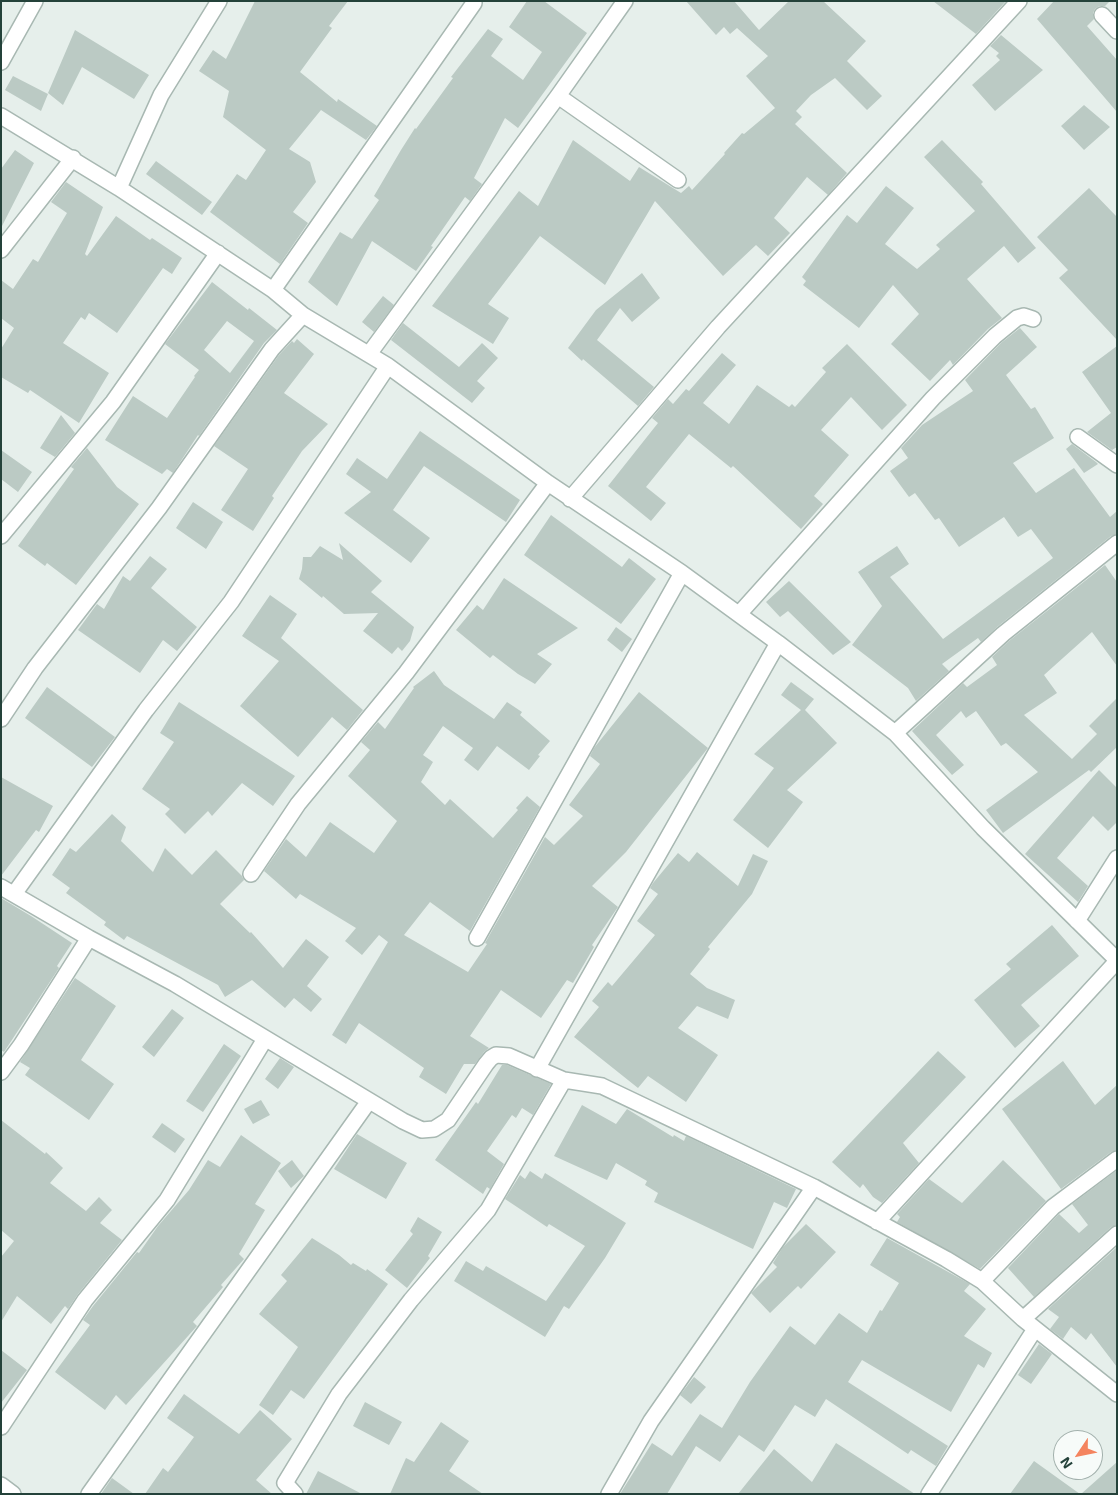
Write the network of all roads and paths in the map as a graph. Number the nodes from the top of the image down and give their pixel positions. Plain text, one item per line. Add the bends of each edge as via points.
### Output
1 (35, 1) edge
2 (219, 1) edge
3 (625, 1) edge
4 (1019, 1) edge
5 (474, 3) dead end
6 (1102, 15) dead end
7 (1117, 31) edge
8 (1, 62) edge
9 (558, 96) junction
10 (1, 116) edge
11 (73, 158) junction
12 (678, 180) dead end
13 (119, 188) junction
14 (1, 250) edge
15 (218, 253) junction
16 (273, 290) junction
17 (303, 315) junction
18 (1033, 319) dead end
19 (369, 354) junction
20 (388, 366) junction
21 (1078, 437) dead end
22 (1117, 465) edge
23 (548, 483) junction
24 (570, 499) junction
25 (1, 536) edge
26 (1117, 543) edge
27 (682, 573) junction
28 (740, 614) junction
29 (778, 642) junction
30 (1, 718) edge
31 (895, 733) junction
32 (1117, 858) edge
33 (251, 874) dead end
34 (8, 891) edge
35 (1077, 921) junction
36 (89, 938) junction
37 (477, 938) dead end
38 (1117, 961) edge
39 (265, 1038) junction
40 (537, 1069) junction
41 (1, 1072) edge
42 (564, 1080) junction
43 (369, 1101) junction
44 (1117, 1159) edge
45 (814, 1186) junction
46 (878, 1222) junction
47 (1117, 1234) edge
48 (982, 1282) junction
49 (1023, 1319) junction
50 (1036, 1329) junction
51 (1117, 1394) edge
52 (1, 1427) edge
53 (1, 1485) edge
54 (13, 1494) edge
55 (89, 1494) edge
56 (295, 1494) edge
57 (609, 1494) edge
58 (929, 1494) edge

1 - 8 street
2 - 13 street via 161,95
3 - 9 street
4 - 24 street via 718,328
5 - 16 street
6 - 7 street
9 - 12 street
9 - 19 street
10 - 11 street
11 - 13 street
11 - 14 street
13 - 15 street
15 - 16 street
15 - 25 street via 113,402
16 - 17 street
17 - 19 street
17 - 30 street via 272,350 159,508 35,668
18 - 28 street via 1017,318 932,398
19 - 20 street
20 - 23 street
20 - 34 street via 231,602
21 - 22 street
23 - 24 street
23 - 33 street via 406,673 298,804
24 - 27 street
26 - 31 street via 1004,634
27 - 28 street
27 - 37 street
28 - 29 street
29 - 31 street
29 - 40 street
31 - 35 street via 983,828
32 - 35 street
34 - 36 street
35 - 38 street
36 - 39 street
36 - 41 street via 22,1045
38 - 46 street
39 - 43 street
39 - 52 street via 167,1200 85,1300
40 - 42 street
40 - 43 street via 501,1054 491,1058 448,1120 442,1126 429,1130 403,1121
42 - 45 street via 602,1086
42 - 56 street via 488,1210 411,1300 339,1394 284,1483
43 - 55 street
44 - 48 street via 1053,1207
45 - 46 street
45 - 57 street via 651,1421
46 - 48 street
47 - 49 street
48 - 49 street
49 - 50 street
50 - 51 street
50 - 58 street
53 - 54 street

